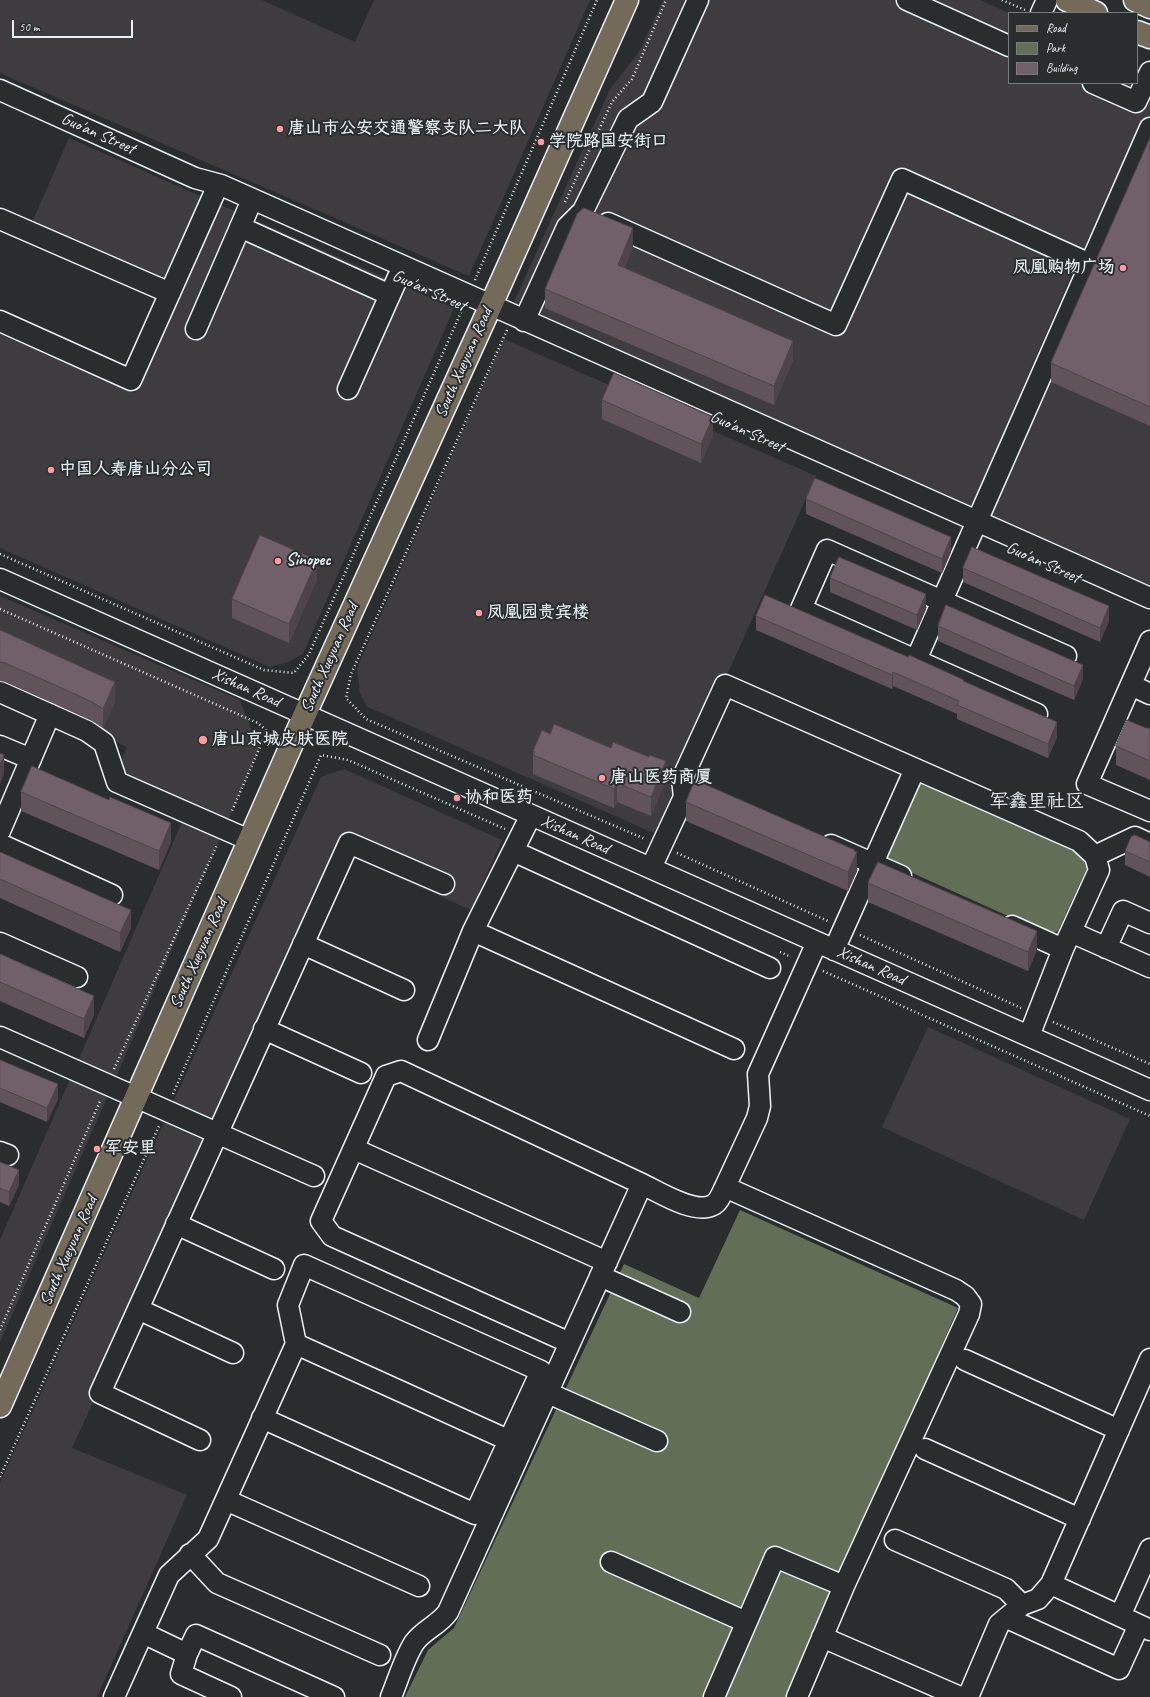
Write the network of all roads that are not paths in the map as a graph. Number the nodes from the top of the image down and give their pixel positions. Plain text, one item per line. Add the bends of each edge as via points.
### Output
1 (627, 0) edge
2 (698, 0) edge
3 (907, 0) edge
4 (1047, 0) edge
5 (1066, 0) edge
6 (1135, 0) edge
7 (1150, 7) edge
8 (1041, 12) edge
9 (1094, 12) edge
10 (1138, 32) edge
11 (1150, 37) edge
12 (1008, 46) edge
13 (1150, 72) edge
14 (1095, 84) edge
15 (0, 90) edge
16 (1150, 128) edge
17 (195, 178) junction
18 (214, 194) junction
19 (248, 209) junction
20 (583, 211) junction
21 (0, 219) edge
22 (240, 227) junction
23 (1090, 264) junction
24 (394, 286) junction
25 (170, 293) junction
26 (466, 301) junction
27 (488, 311) junction
28 (0, 321) edge
29 (516, 324) junction
30 (196, 329) dead end
31 (348, 389) dead end
32 (975, 526) junction
33 (0, 579) edge
34 (1150, 598) edge
35 (942, 601) junction
36 (1150, 611) edge
37 (1150, 641) edge
38 (1066, 656) edge
39 (916, 660) junction
40 (1130, 685) junction
41 (0, 692) edge
42 (1150, 694) edge
43 (50, 714) junction
44 (305, 714) junction
45 (1037, 714) edge
46 (0, 746) edge
47 (31, 759) junction
48 (915, 769) junction
49 (682, 779) junction
50 (703, 788) edge
51 (1150, 811) edge
52 (531, 815) junction
53 (0, 831) edge
54 (816, 839) edge
55 (249, 840) junction
56 (0, 844) edge
57 (1150, 844) edge
58 (513, 851) junction
59 (1095, 856) junction
60 (872, 864) junction
61 (651, 868) junction
62 (915, 883) edge
63 (444, 884) dead end
64 (112, 895) dead end
65 (993, 918) edge
66 (1150, 923) edge
67 (473, 930) junction
68 (1067, 940) junction
69 (0, 943) edge
70 (303, 944) junction
71 (826, 946) junction
72 (1106, 948) junction
73 (1150, 967) edge
74 (770, 968) dead end
75 (77, 977) dead end
76 (404, 990) dead end
77 (264, 1029) junction
78 (1029, 1036) junction
79 (0, 1037) edge
80 (428, 1040) dead end
81 (734, 1049) dead end
82 (361, 1073) dead end
83 (1150, 1090) edge
84 (137, 1097) junction
85 (217, 1133) junction
86 (354, 1148) junction
87 (314, 1176) dead end
88 (642, 1184) junction
89 (725, 1187) junction
90 (176, 1224) junction
91 (274, 1269) dead end
92 (603, 1269) junction
93 (138, 1309) junction
94 (680, 1312) dead end
95 (570, 1343) junction
96 (296, 1344) junction
97 (234, 1353) dead end
98 (1150, 1359) edge
99 (965, 1360) dead end
100 (548, 1392) junction
101 (0, 1406) edge
102 (262, 1418) junction
103 (1119, 1430) junction
104 (200, 1440) dead end
105 (508, 1440) junction
106 (657, 1441) dead end
107 (925, 1449) dead end
108 (226, 1500) junction
109 (1080, 1519) junction
110 (895, 1540) dead end
111 (1150, 1550) edge
112 (190, 1554) junction
113 (611, 1562) dead end
114 (1050, 1584) junction
115 (419, 1586) dead end
116 (844, 1586) junction
117 (1022, 1605) junction
118 (1120, 1616) junction
119 (1007, 1618) junction
120 (746, 1622) junction
121 (1145, 1627) edge
122 (143, 1633) junction
123 (822, 1637) junction
124 (187, 1654) junction
125 (380, 1655) dead end
126 (114, 1697) edge
127 (231, 1697) edge
128 (334, 1697) edge
129 (391, 1697) edge
130 (714, 1697) edge
131 (797, 1697) edge
132 (960, 1697) edge
133 (968, 1697) edge

1 - 27 main road, South Xueyuan Road
2 - 20 street via 652,102 628,119
3 - 12 street
4 - 8 street
5 - 9 main road
6 - 7 main road
10 - 11 main road
13 - 14 street via 1136,102
15 - 17 street, Guo'an Street
16 - 23 street
17 - 18 street, Guo'an Street
17 - 26 street, Guo'an Street via 221,185
18 - 19 street, Guo'an Street
18 - 25 street
19 - 22 street
19 - 24 street, Guo'an Street
20 - 23 street via 836,325 902,179
20 - 29 street via 567,228
21 - 25 street
22 - 24 street
22 - 30 street
23 - 32 street
24 - 26 street, Guo'an Street
24 - 31 street
25 - 28 street via 132,380
26 - 27 street, Guo'an Street
27 - 29 street, Guo'an Street
27 - 44 main road, South Xueyuan Road
29 - 32 street, Guo'an Street
32 - 34 street, Guo'an Street
32 - 35 street
32 - 36 street, Guo'an Street
33 - 44 street, Xishan Road
35 - 38 street
35 - 39 street
35 - 39 street via 827,550 801,609
37 - 40 street
39 - 45 street
40 - 42 street
40 - 51 street via 1122,724 1087,784
41 - 43 street
43 - 47 street
43 - 55 street via 87,731 104,743 117,782
44 - 52 street, Xishan Road
44 - 55 main road, South Xueyuan Road
46 - 47 street
47 - 53 street
48 - 49 street via 725,685
48 - 59 street via 1079,841
48 - 60 street
49 - 50 street
49 - 61 street via 684,797
52 - 58 street
52 - 61 street, Xishan Road
54 - 60 street
55 - 84 main road, South Xueyuan Road
56 - 64 street
57 - 59 street via 1135,837
58 - 67 street
58 - 74 street
59 - 68 street via 1099,870
60 - 62 street
60 - 71 street via 843,928
61 - 71 street, Xishan Road
63 - 70 street via 349,843
65 - 68 street
66 - 72 street via 1123,911
67 - 80 street
67 - 81 street
68 - 72 street
68 - 78 street
69 - 75 street
70 - 76 street
70 - 77 street
71 - 78 street, Xishan Road
71 - 89 street via 758,1074 760,1106
72 - 73 street
77 - 82 street
77 - 85 street
78 - 83 street, Xishan Road
79 - 84 street
84 - 85 street
84 - 101 main road, South Xueyuan Road
85 - 87 street
85 - 90 street
86 - 88 street via 386,1076 400,1071
86 - 92 street
86 - 95 street via 321,1221 332,1236
88 - 89 street via 692,1207 703,1209 714,1205
88 - 92 street
89 - 116 street via 956,1290 971,1304 970,1314
90 - 91 street
90 - 93 street
92 - 94 street
92 - 95 street
93 - 97 street
93 - 104 street via 100,1393
95 - 100 street
96 - 102 street
96 - 105 street
96 - 105 street via 288,1306 304,1265 540,1371
98 - 103 street
99 - 103 street
100 - 106 street
100 - 129 street via 448,1612 414,1643
102 - 105 street via 475,1514
102 - 108 street
103 - 109 street
107 - 109 street
108 - 112 street via 208,1539
108 - 115 street
109 - 114 street
110 - 117 street via 1006,1589
111 - 118 street
112 - 122 street via 169,1575
112 - 125 street via 217,1582
113 - 120 street
114 - 117 street via 1038,1599
114 - 118 street
116 - 120 street via 776,1557
116 - 123 street
117 - 119 street
118 - 121 street
119 - 121 street via 1119,1669
119 - 133 street via 999,1624
120 - 130 street
122 - 124 street
122 - 126 street
123 - 131 street
123 - 132 street
124 - 127 street via 181,1674
124 - 128 street via 196,1635

